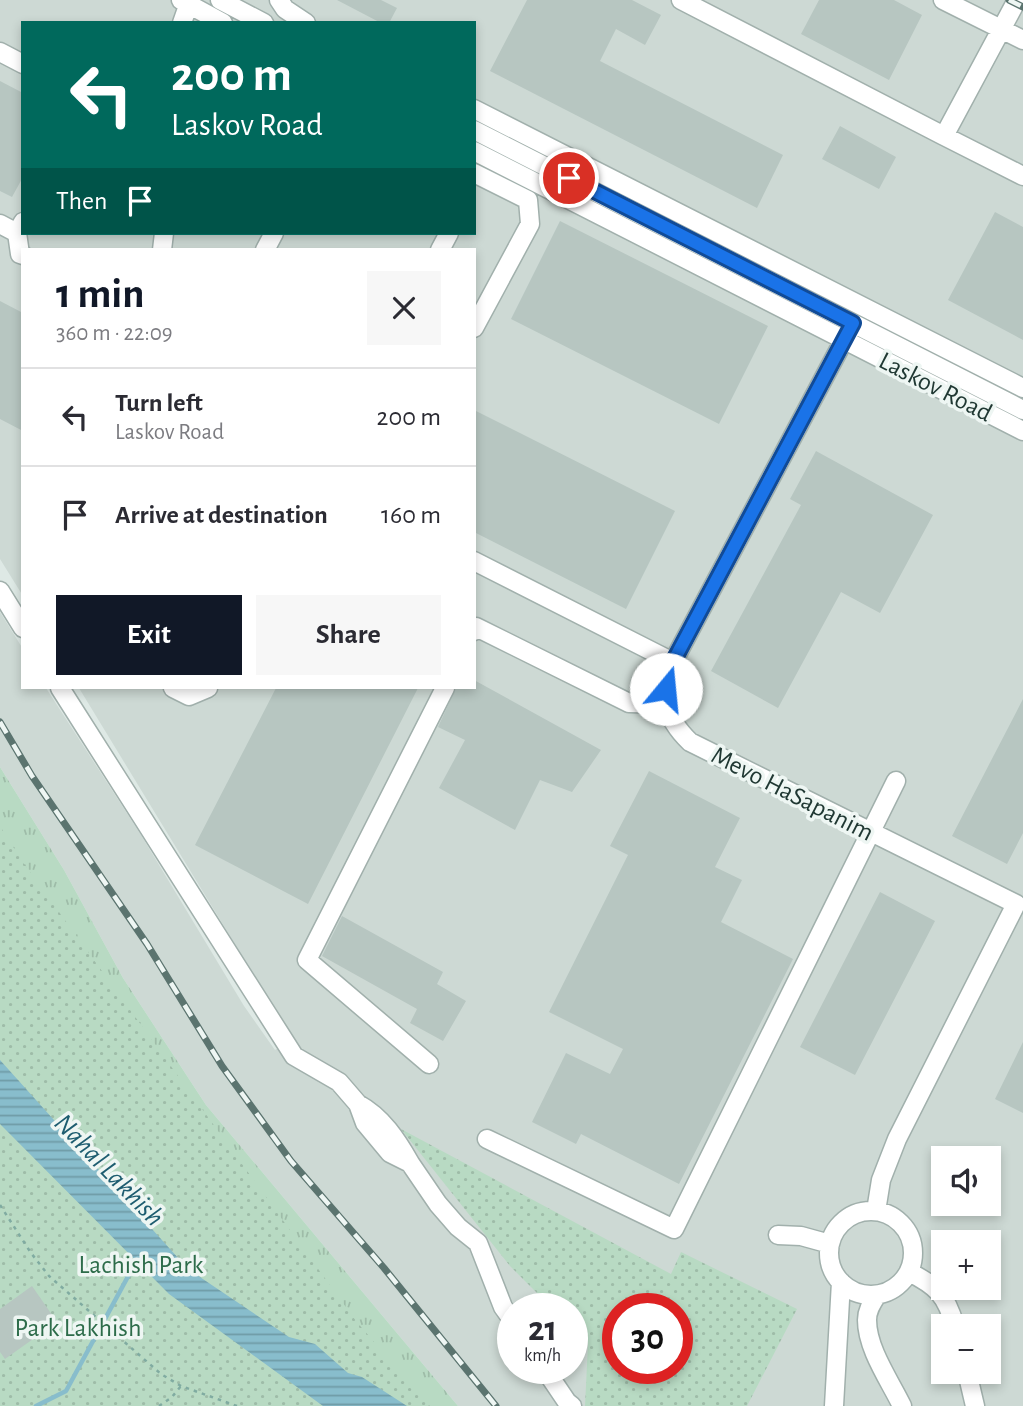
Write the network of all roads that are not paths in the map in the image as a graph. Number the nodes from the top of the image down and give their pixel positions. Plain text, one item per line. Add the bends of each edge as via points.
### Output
1 (220, 0) edge
2 (279, 0) edge
3 (681, 0) edge
4 (943, 0) edge
5 (1017, 0) edge
6 (187, 1) edge
7 (205, 12) edge
8 (183, 21) edge
9 (260, 21) edge
10 (303, 21) edge
11 (1000, 29) junction
12 (1023, 40) edge
13 (0, 51) edge
14 (21, 63) edge
15 (476, 110) edge
16 (476, 131) edge
17 (944, 135) junction
18 (476, 152) edge
19 (476, 174) edge
20 (1023, 176) edge
21 (0, 224) edge
22 (20, 227) edge
23 (21, 255) edge
24 (853, 323) junction
25 (476, 324) edge
26 (844, 340) junction
27 (1023, 388) edge
28 (1023, 410) edge
29 (1023, 431) edge
30 (476, 562) edge
31 (0, 591) edge
32 (21, 625) edge
33 (476, 627) edge
34 (673, 662) junction
35 (61, 689) edge
36 (175, 689) edge
37 (206, 689) edge
38 (444, 689) edge
39 (666, 704) junction
40 (896, 781) dead end
41 (870, 831) junction
42 (1020, 897) edge
43 (429, 1064) dead end
44 (487, 1139) dead end
45 (876, 1211) junction
46 (778, 1235) dead end
47 (830, 1244) junction
48 (909, 1272) junction
49 (841, 1282) junction
50 (498, 1293) edge
51 (877, 1295) junction
52 (950, 1314) edge
53 (554, 1384) edge
54 (970, 1384) edge
55 (572, 1406) edge
56 (834, 1406) edge
57 (902, 1406) edge
58 (975, 1406) edge

1 - 9 street
2 - 10 street
3 - 17 street
4 - 11 street
5 - 11 street
6 - 7 street
6 - 8 street
11 - 12 street
11 - 17 street
13 - 14 street
15 - 27 street
16 - 24 street, Laskov Road
17 - 20 street
18 - 26 street, Laskov Road
19 - 25 street via 528,200 530,224
21 - 22 street
22 - 23 street
24 - 26 street
24 - 28 street, Laskov Road
26 - 29 street, Laskov Road
26 - 34 street
30 - 34 street
31 - 32 street
33 - 39 street via 629,703
34 - 39 street
35 - 50 street via 293,1056 339,1082 390,1153 410,1163 438,1205 478,1243
36 - 37 street via 189,696
38 - 43 street via 307,960
39 - 41 street, Mevo HaSapanim via 670,718 690,741
40 - 41 street
41 - 42 street, Mevo HaSapanim
41 - 44 street via 674,1229
42 - 45 street, Mevo HaSapanim via 897,1139 881,1181
45 - 47 street via 864,1211 842,1222
45 - 48 street via 889,1214 908,1233 913,1259
46 - 47 street
47 - 49 street via 831,1264
48 - 51 street via 890,1291
48 - 52 street via 941,1292
49 - 51 street via 864,1295
49 - 56 street
51 - 57 street via 869,1307 868,1329
53 - 55 street
54 - 58 street

